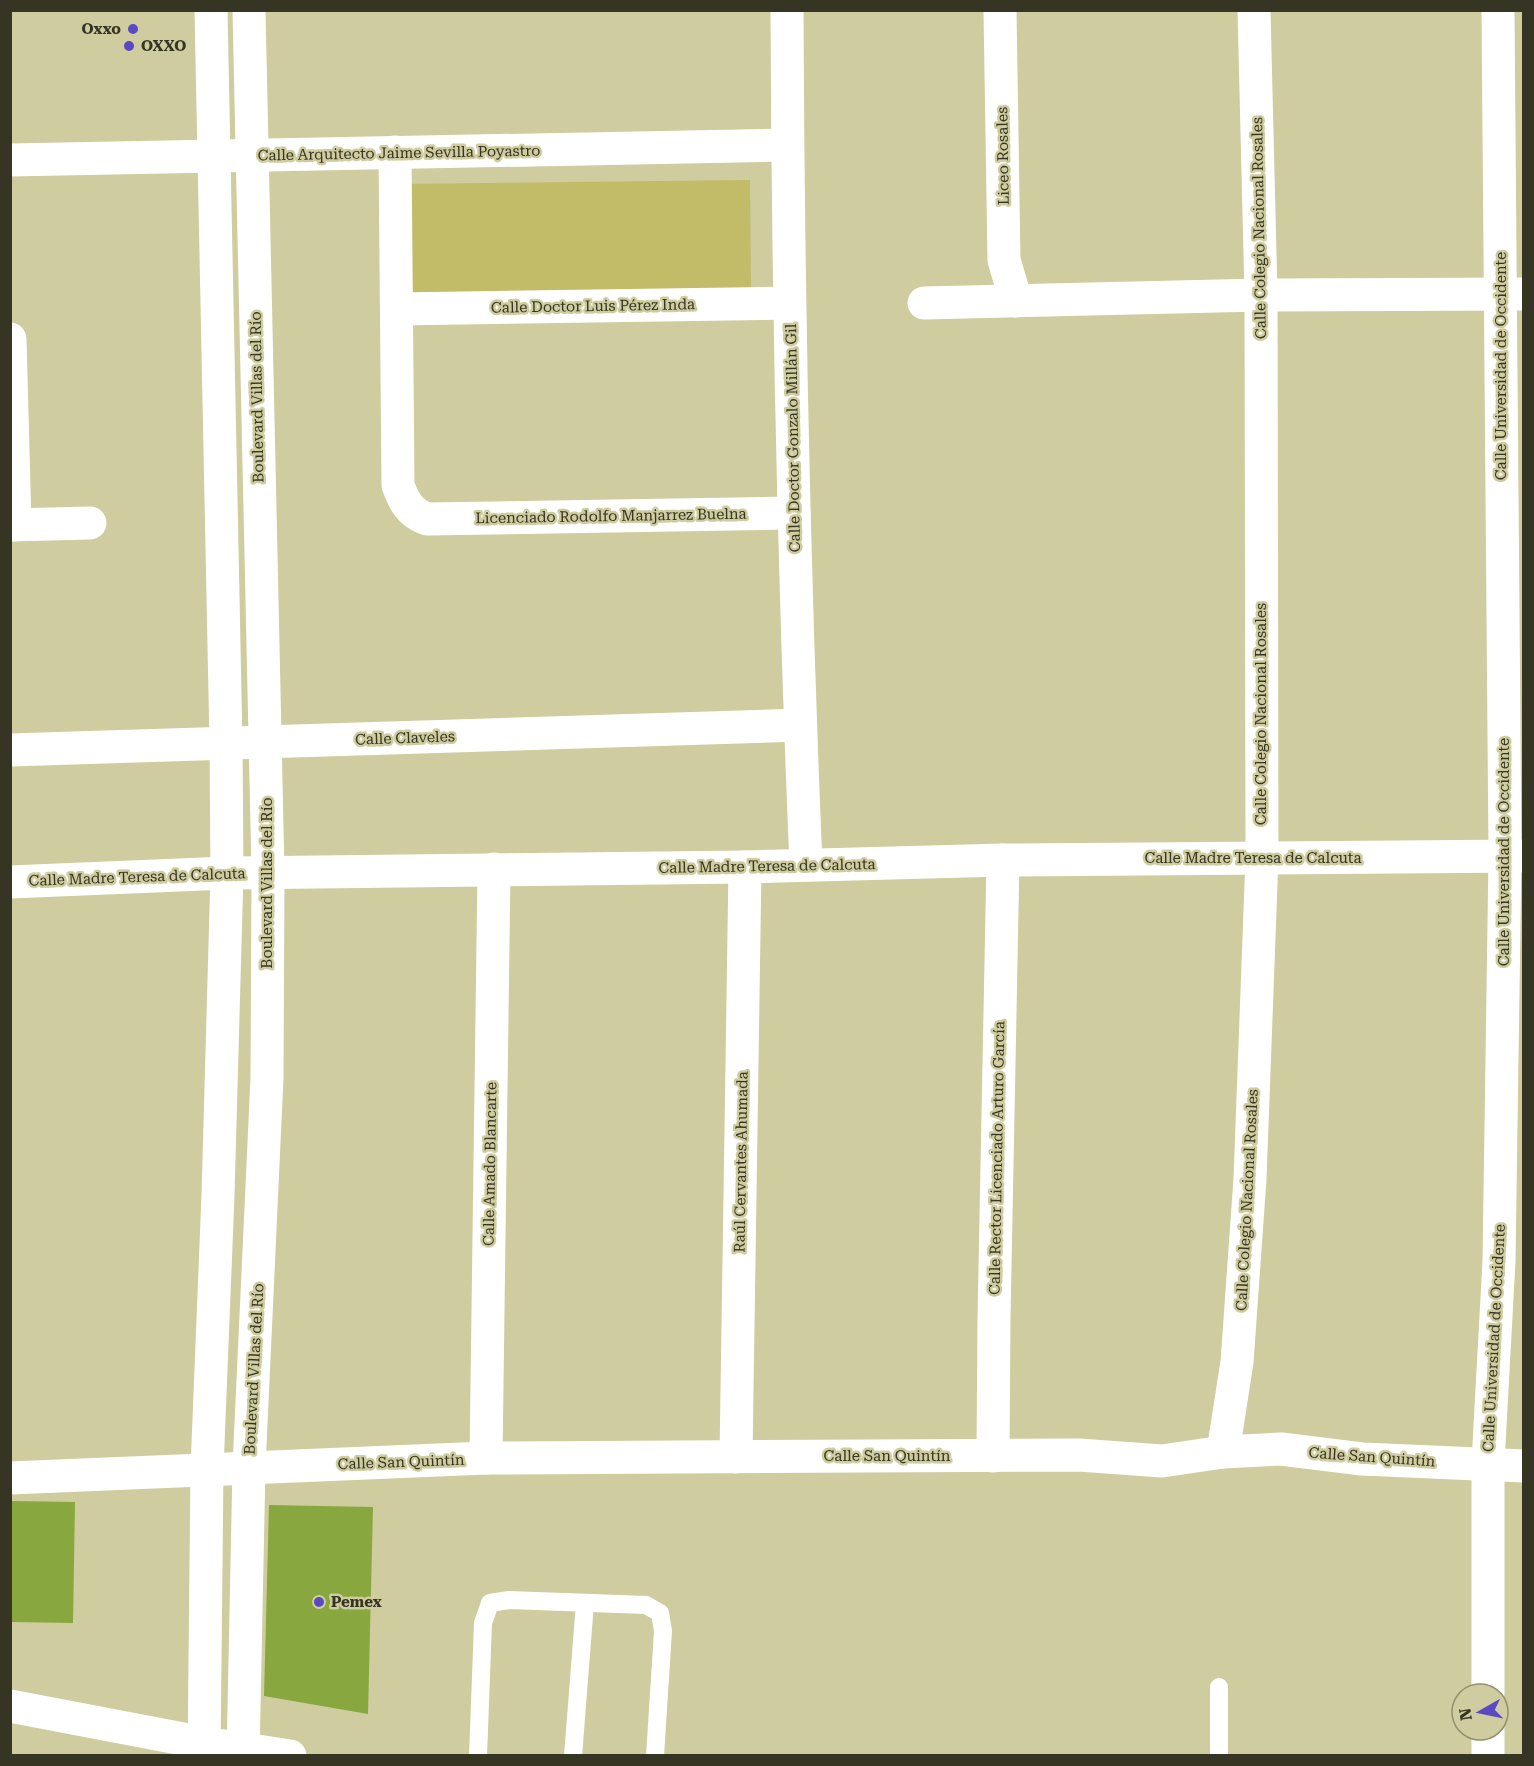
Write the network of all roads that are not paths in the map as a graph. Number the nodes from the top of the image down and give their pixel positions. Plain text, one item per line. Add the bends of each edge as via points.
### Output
1 (211, 10) edge
2 (249, 10) edge
3 (787, 10) edge
4 (1000, 10) edge
5 (1254, 10) edge
6 (1498, 10) edge
7 (788, 146) junction
8 (395, 152) junction
9 (252, 155) junction
10 (215, 156) junction
11 (10, 160) edge
12 (1512, 294) edge
13 (1261, 295) junction
14 (1016, 301) junction
15 (789, 303) junction
16 (924, 303) dead end
17 (397, 309) junction
18 (10, 339) edge
19 (794, 513) junction
20 (90, 523) dead end
21 (13, 525) edge
22 (800, 725) junction
23 (226, 743) junction
24 (265, 743) junction
25 (10, 750) edge
26 (1514, 856) edge
27 (1262, 857) junction
28 (1003, 860) junction
29 (806, 865) junction
30 (745, 867) junction
31 (494, 870) junction
32 (268, 872) junction
33 (227, 873) junction
34 (10, 882) edge
35 (1223, 1452) junction
36 (993, 1456) junction
37 (736, 1457) junction
38 (486, 1458) junction
39 (1488, 1463) junction
40 (1524, 1466) edge
41 (249, 1467) junction
42 (207, 1468) junction
43 (10, 1478) edge
44 (585, 1603) junction
45 (1488, 1682) edge
46 (1219, 1687) dead end
47 (10, 1706) edge
48 (204, 1749) edge
49 (243, 1752) edge
50 (290, 1755) edge
51 (478, 1755) edge
52 (573, 1755) edge
53 (655, 1755) edge
54 (1219, 1755) edge

1 - 10 street
2 - 9 street, Boulevard Villas del Río
3 - 7 street, Calle Doctor Gonzalo Millán Gil
4 - 14 street, Liceo Rosales via 1004,260
5 - 13 street, Calle Colegio Nacional Rosales
6 - 12 street, Calle Universidad de Occidente
7 - 8 street, Calle Arquitecto Jaime Sevilla Poyastro
7 - 15 street, Calle Doctor Gonzalo Millán Gil
8 - 9 street, Calle Arquitecto Jaime Sevilla Poyastro
8 - 17 street
9 - 10 street, Calle Arquitecto Jaime Sevilla Poyastro
9 - 24 street, Boulevard Villas del Río
10 - 11 street, Calle Arquitecto Jaime Sevilla Poyastro
10 - 23 street
12 - 13 street
12 - 26 street, Calle Universidad de Occidente
13 - 14 street
13 - 27 street, Calle Colegio Nacional Rosales
14 - 16 street
15 - 17 street, Calle Doctor Luis Pérez Inda
15 - 19 street, Calle Doctor Gonzalo Millán Gil
17 - 19 street, Licenciado Rodolfo Manjarrez Buelna via 398,485 405,503 418,516 428,519
18 - 21 street
19 - 22 street, Calle Doctor Gonzalo Millán Gil
20 - 21 street
22 - 24 street, Calle Claveles
22 - 29 street, Calle Doctor Gonzalo Millán Gil
23 - 24 street, Calle Claveles
23 - 25 street, Calle Claveles
23 - 33 street
24 - 32 street, Boulevard Villas del Río
26 - 27 street, Calle Madre Teresa de Calcuta
26 - 39 street, Calle Universidad de Occidente
27 - 28 street, Calle Madre Teresa de Calcuta
27 - 35 street, Calle Colegio Nacional Rosales via 1250,1179 1237,1362
28 - 29 street, Calle Madre Teresa de Calcuta
28 - 36 street, Calle Rector Licenciado Arturo García
29 - 30 street, Calle Madre Teresa de Calcuta
30 - 31 street, Calle Madre Teresa de Calcuta
30 - 37 street, Raúl Cervantes Ahumada
31 - 32 street, Calle Madre Teresa de Calcuta
31 - 38 street, Calle Amado Blancarte
32 - 33 street, Calle Madre Teresa de Calcuta
32 - 41 street, Boulevard Villas del Río via 267,1078
33 - 34 street, Calle Madre Teresa de Calcuta
33 - 42 street
35 - 36 street, Calle San Quintín via 1162,1461 1079,1455
35 - 39 street, Calle San Quintín via 1281,1449 1362,1459
36 - 37 street, Calle San Quintín
37 - 38 street, Calle San Quintín
38 - 41 street, Calle San Quintín
39 - 40 street, Calle San Quintín
39 - 45 street, Calle Universidad de Occidente
41 - 42 street, Calle San Quintín
41 - 49 street, Boulevard Villas del Río
42 - 43 street, Calle San Quintín
42 - 48 street
44 - 51 lane via 490,1603 483,1623
44 - 52 lane
44 - 53 lane via 646,1605 660,1613 663,1631
46 - 54 lane
47 - 48 street
48 - 49 street
49 - 50 street

